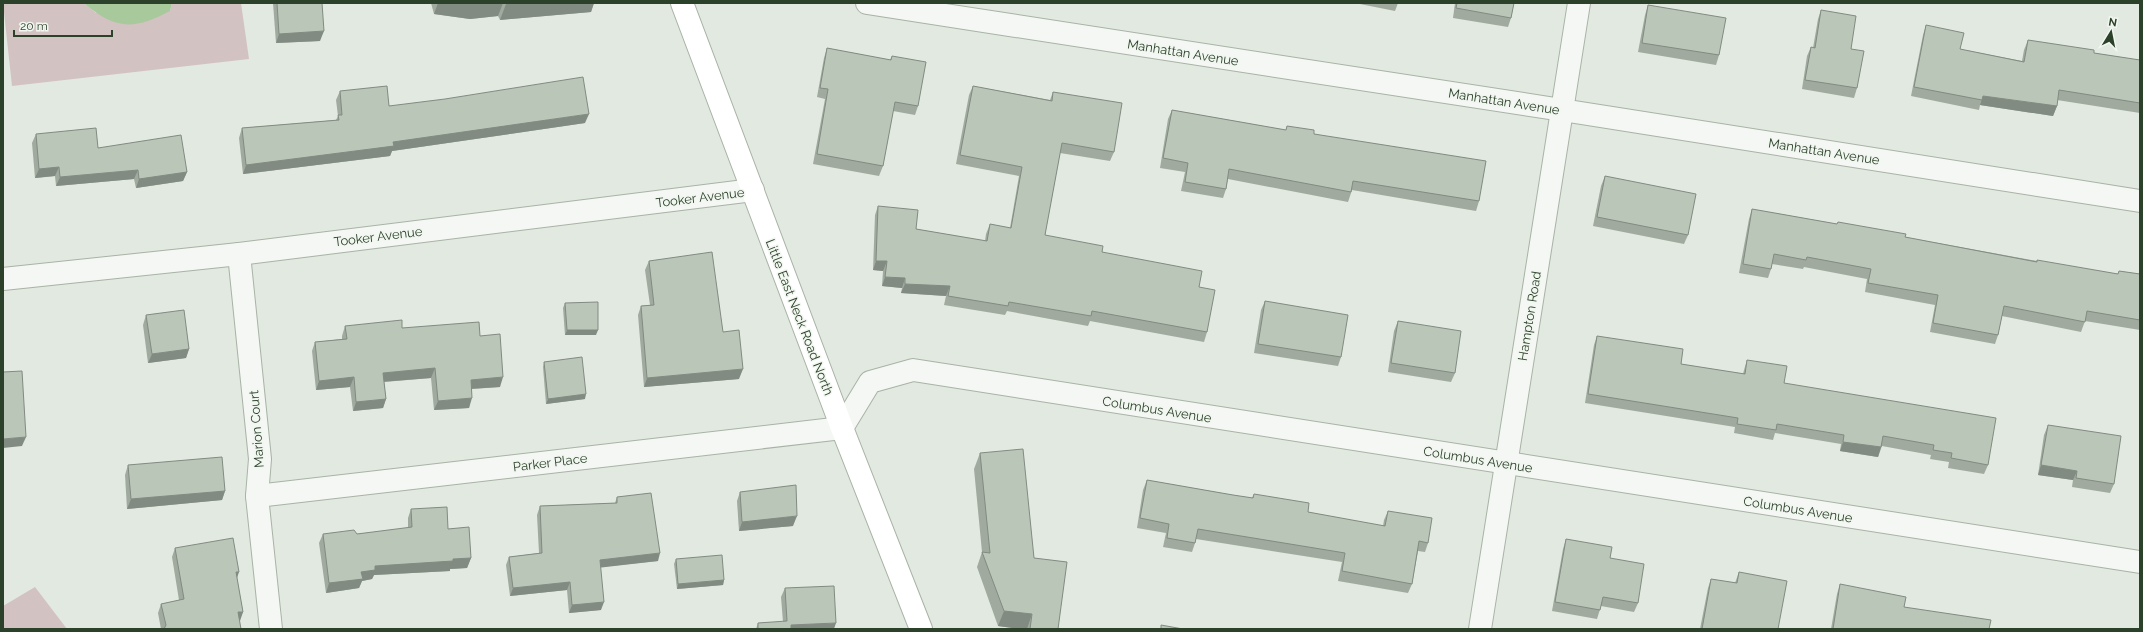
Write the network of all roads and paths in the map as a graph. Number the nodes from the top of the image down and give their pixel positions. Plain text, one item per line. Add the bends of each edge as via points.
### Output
1 (682, 3) edge
2 (867, 3) edge
3 (1579, 3) edge
4 (1562, 110) junction
5 (753, 190) junction
6 (2140, 202) edge
7 (239, 254) junction
8 (3, 279) edge
9 (842, 428) junction
10 (1505, 463) junction
11 (257, 496) junction
12 (2140, 562) edge
13 (271, 629) edge
14 (921, 629) edge
15 (1480, 629) edge

1 - 5 main road, Little East Neck Road North
2 - 4 street, Manhattan Avenue
3 - 4 street, Hampton Road
4 - 6 street, Manhattan Avenue
4 - 10 street, Hampton Road
5 - 7 street, Tooker Avenue
5 - 9 main road, Little East Neck Road North
7 - 8 street, Tooker Avenue
7 - 11 street, Marion Court via 260,459
9 - 10 street, Columbus Avenue via 870,382 913,370
9 - 11 street, Parker Place
9 - 14 main road, Little East Neck Road North
10 - 12 street, Columbus Avenue
10 - 15 street, Hampton Road
11 - 13 street, Marion Court

